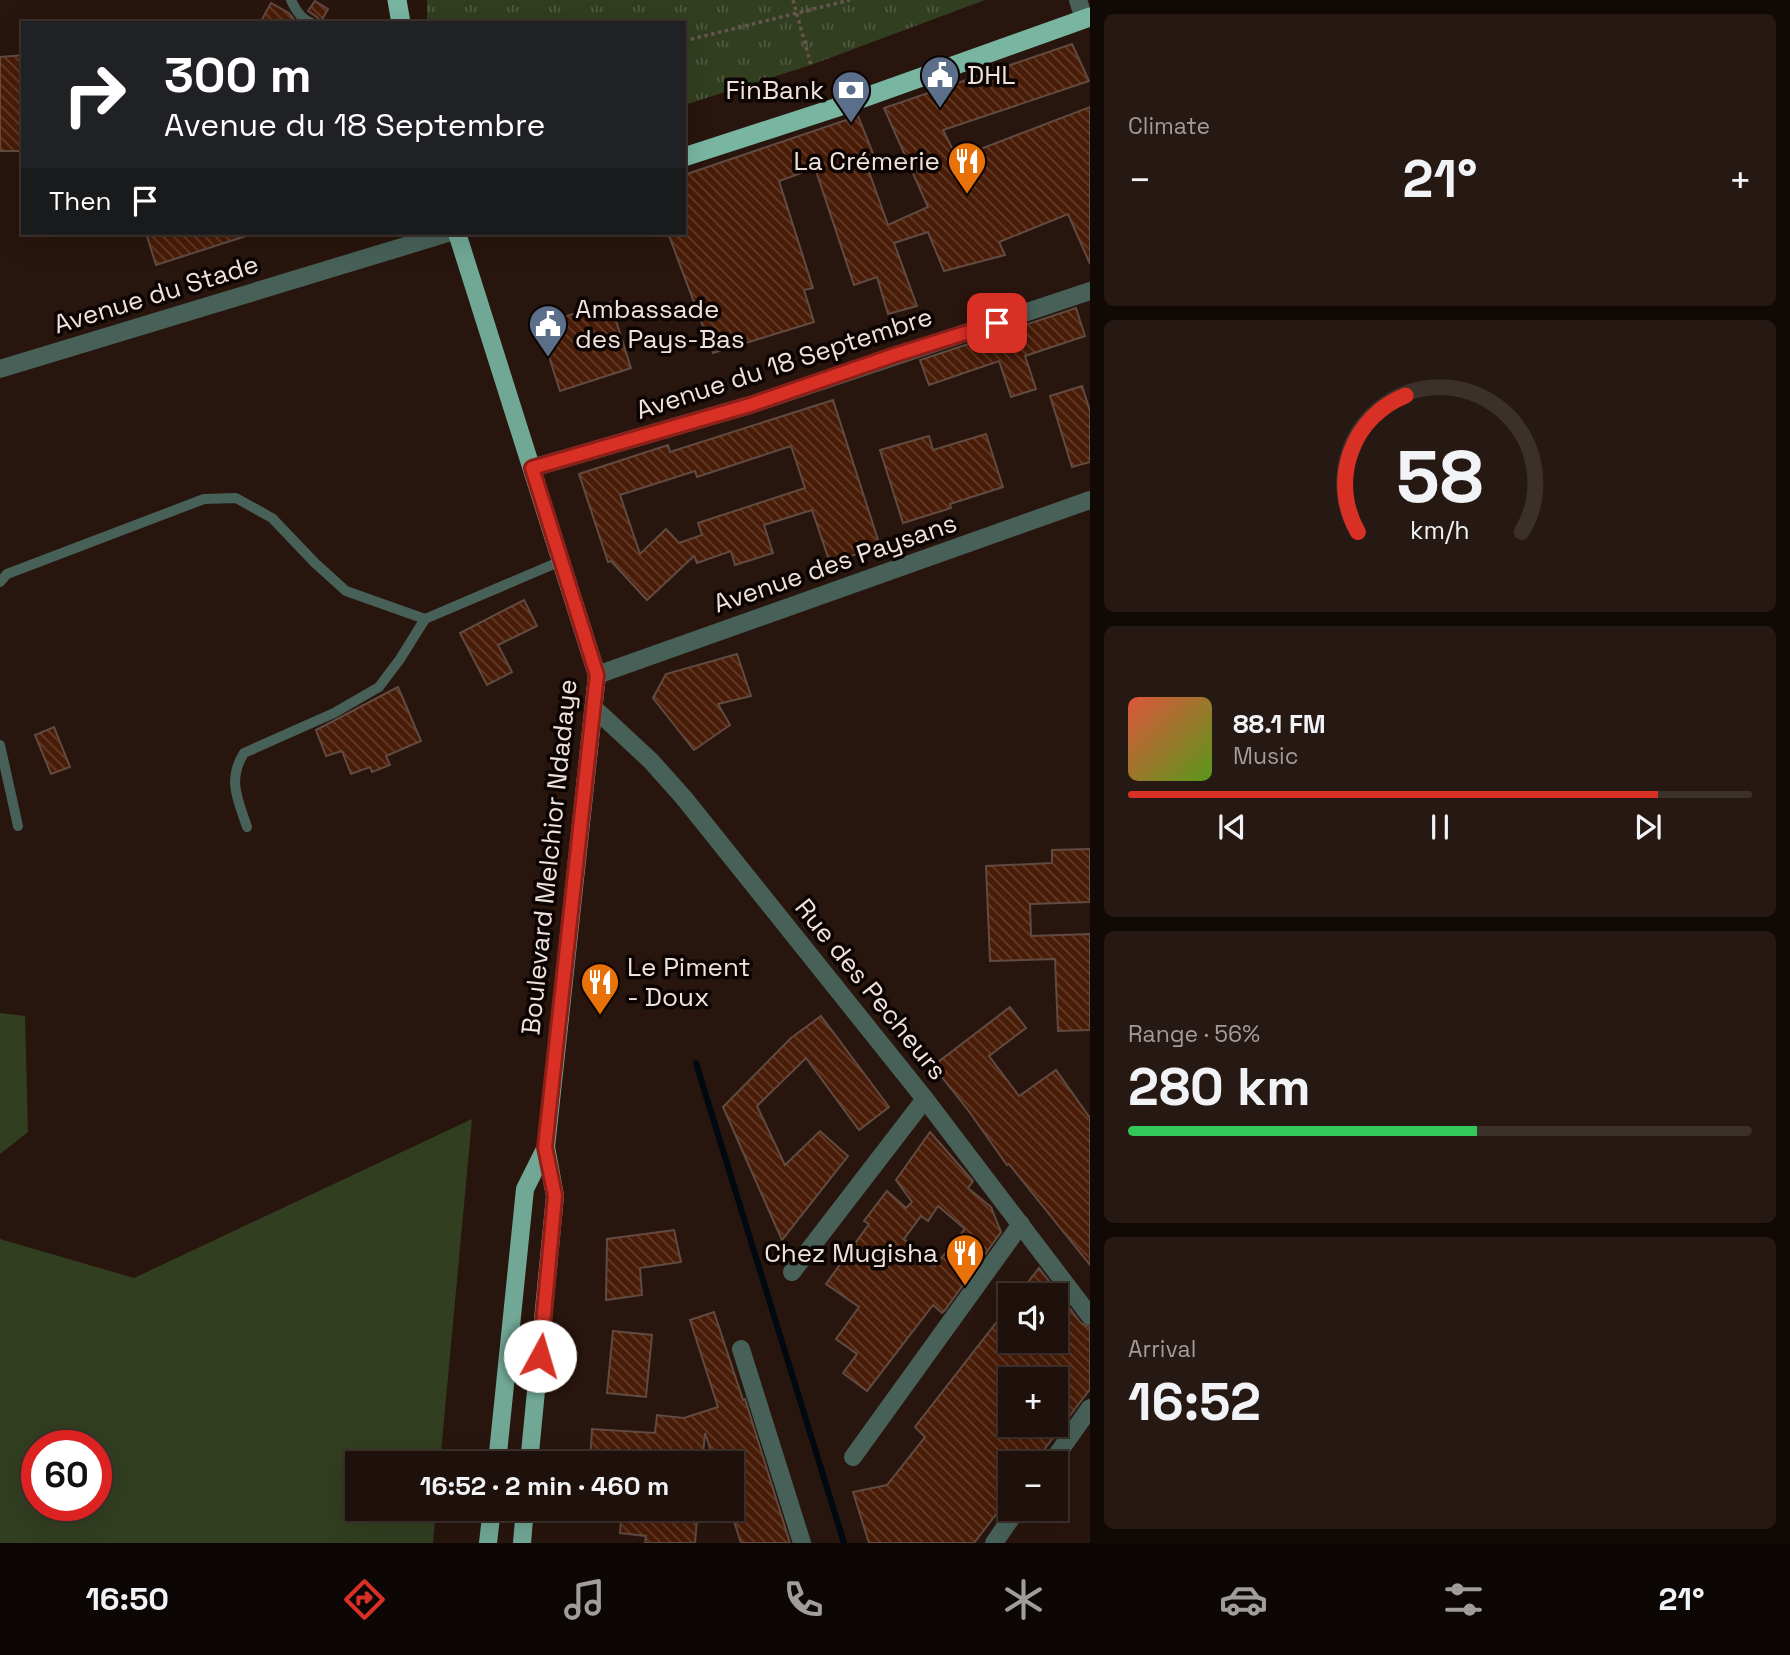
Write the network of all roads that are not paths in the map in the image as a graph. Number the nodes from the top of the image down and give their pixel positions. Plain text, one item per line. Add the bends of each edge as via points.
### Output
1 (291, 0) edge
2 (397, 0) edge
3 (1078, 0) edge
4 (306, 21) edge
5 (399, 21) edge
6 (1088, 23) edge
7 (686, 156) edge
8 (441, 235) edge
9 (458, 235) edge
10 (1090, 291) edge
11 (0, 369) edge
12 (532, 468) junction
13 (1090, 500) edge
14 (561, 562) junction
15 (0, 582) edge
16 (425, 619) junction
17 (597, 675) junction
18 (594, 708) junction
19 (0, 745) edge
20 (18, 826) dead end
21 (247, 827) dead end
22 (925, 1099) junction
23 (545, 1147) junction
24 (1021, 1224) junction
25 (792, 1272) dead end
26 (1090, 1316) edge
27 (741, 1349) dead end
28 (1090, 1408) edge
29 (497, 1451) edge
30 (530, 1451) edge
31 (1060, 1451) edge
32 (853, 1457) dead end
33 (491, 1521) edge
34 (524, 1521) edge
35 (1009, 1521) edge
36 (488, 1543) edge
37 (522, 1543) edge
38 (802, 1543) edge
39 (994, 1543) edge

1 - 4 lane
2 - 5 highway
3 - 6 street
6 - 7 highway
8 - 11 street, Avenue du Stade
9 - 12 main road, Boulevard Melchior Ndadaye
10 - 12 street, Avenue du 18 Septembre via 750,405
12 - 14 main road, Boulevard Melchior Ndadaye
13 - 17 street, Avenue des Paysans
14 - 16 lane
14 - 17 main road, Boulevard Melchior Ndadaye
15 - 16 lane via 7,574 204,499 236,498 272,518 346,591
16 - 21 lane via 379,687 334,713 244,753 236,766 234,791
17 - 18 main road, Boulevard Melchior Ndadaye
18 - 22 street, Rue des Pecheurs via 652,761
18 - 23 main road, Boulevard Melchior Ndadaye
19 - 20 lane
22 - 24 street, Rue des Pecheurs
22 - 25 street
23 - 29 main road via 525,1189
23 - 30 main road, Boulevard Melchior Ndadaye via 555,1196
24 - 26 street, Rue des Pecheurs
24 - 32 street
27 - 38 street
28 - 31 street
33 - 36 main road
34 - 37 main road
35 - 39 street

